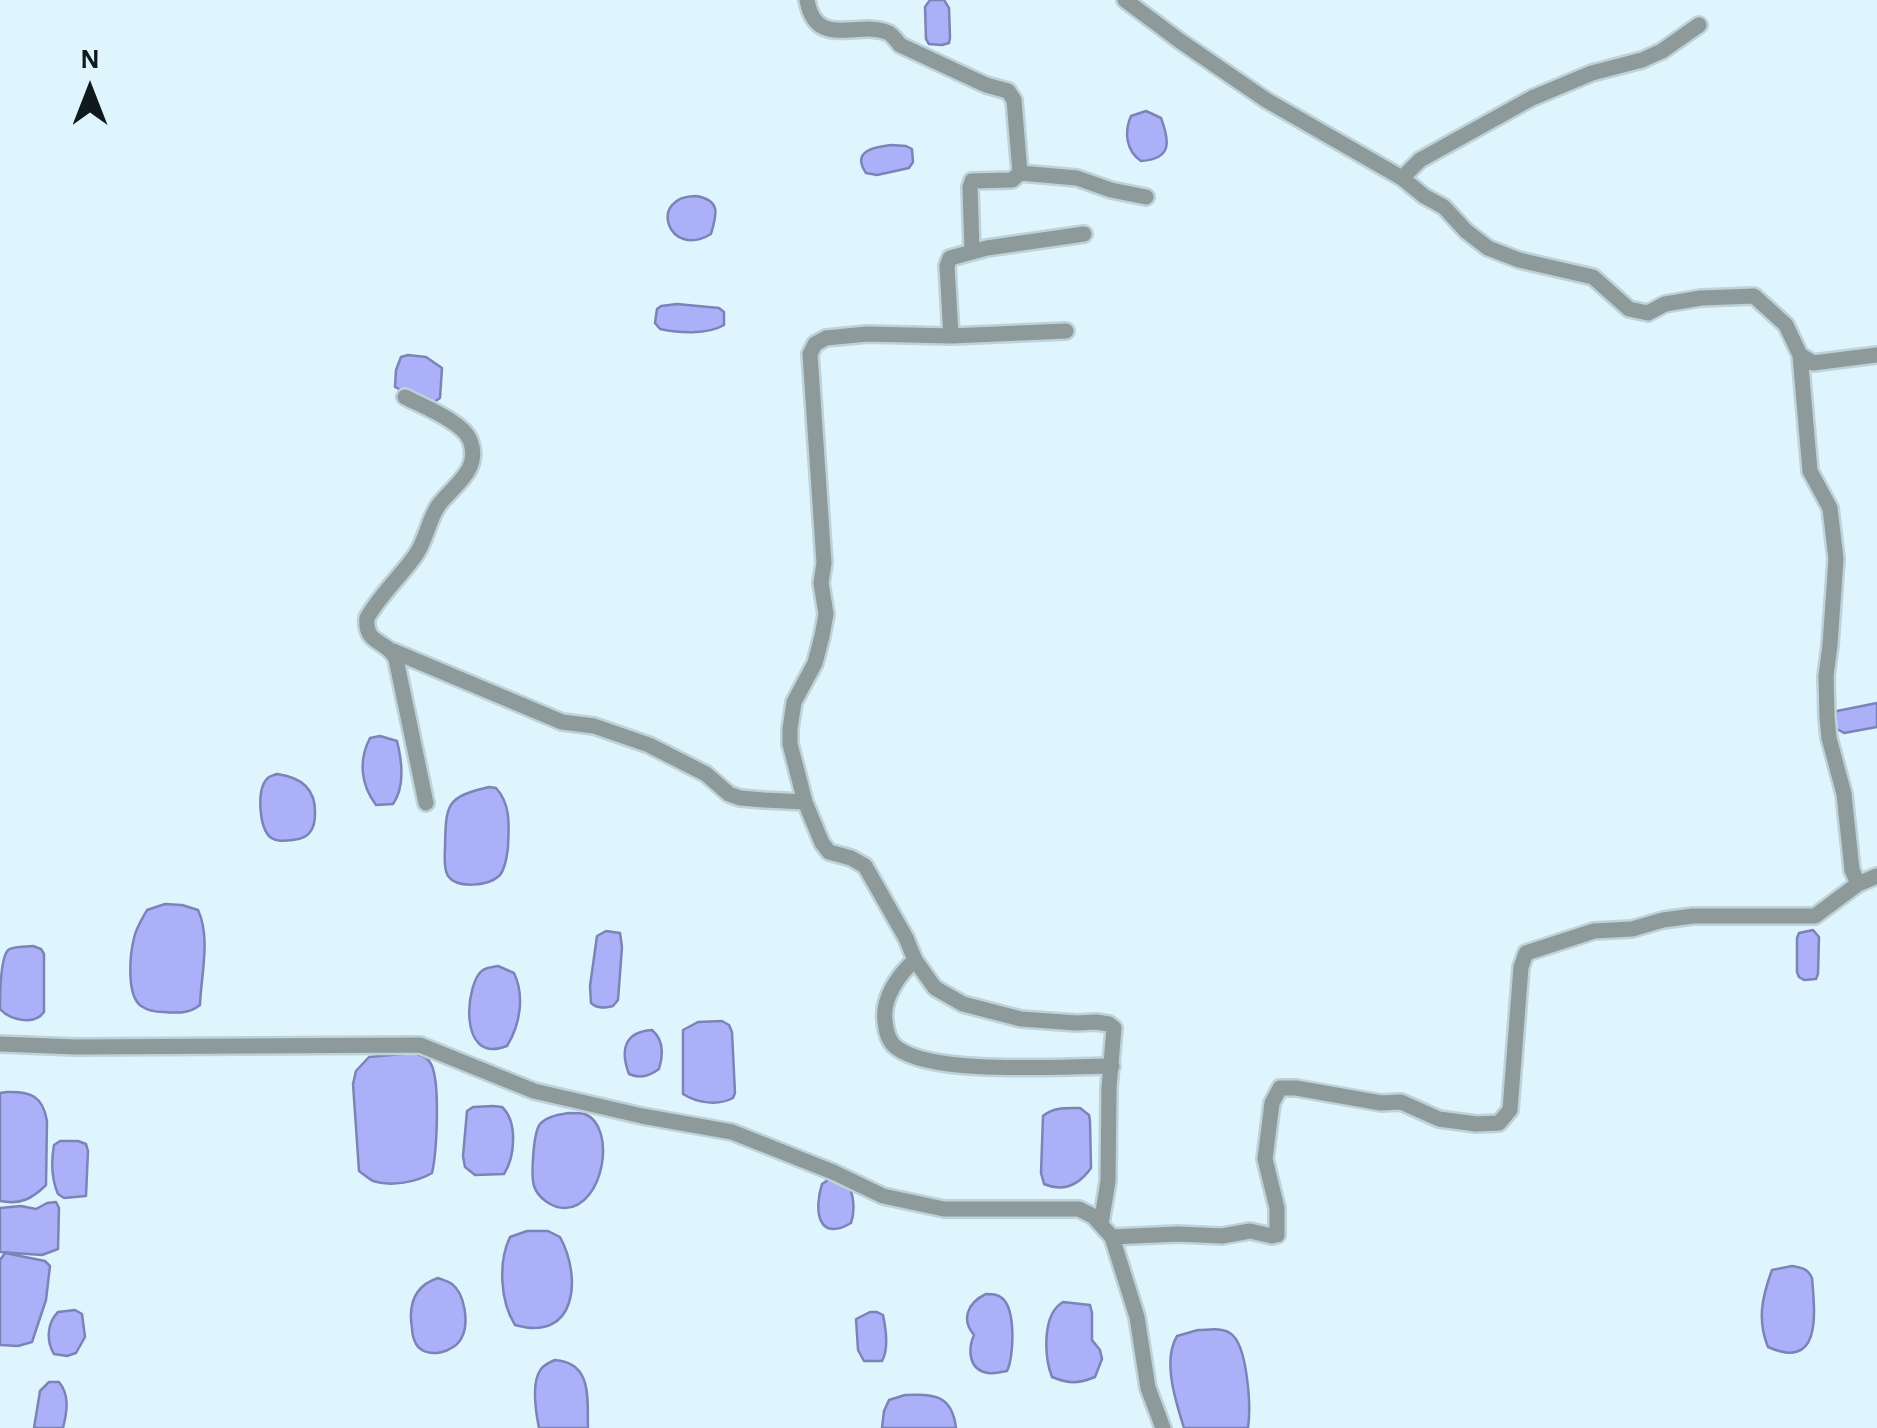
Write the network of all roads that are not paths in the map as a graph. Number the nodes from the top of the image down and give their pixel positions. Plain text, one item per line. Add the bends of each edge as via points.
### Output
1 (808, 0) edge
2 (1126, 0) edge
3 (1699, 25) dead end
4 (1020, 174) junction
5 (1402, 178) junction
6 (1146, 197) dead end
7 (1084, 234) dead end
8 (972, 251) junction
9 (1066, 331) dead end
10 (950, 336) junction
11 (1800, 355) junction
12 (1877, 355) edge
13 (405, 397) dead end
14 (393, 651) junction
15 (805, 802) junction
16 (426, 803) dead end
17 (1877, 876) edge
18 (1858, 884) junction
19 (914, 960) junction
20 (0, 1044) edge
21 (1112, 1066) junction
22 (1106, 1231) junction
23 (1162, 1428) edge

1 - 4 street via 826,29 891,34 900,45 1008,90
2 - 5 street via 1266,100
3 - 5 street via 1642,60 1532,98 1420,160
4 - 6 street via 1078,178
4 - 8 street via 972,181
5 - 11 street via 1488,248 1593,277 1629,308 1648,313 1700,298 1754,296 1786,325
7 - 8 street
8 - 10 street via 950,258 947,266
9 - 10 street
10 - 15 street via 826,338 810,354 826,614 790,729
11 - 12 street via 1812,363
11 - 18 street via 1810,471 1830,508 1836,559 1826,717
13 - 14 street via 462,428 471,454 465,478 438,506 418,552 367,618 371,638
14 - 15 street via 562,722 649,745 706,774 729,794
14 - 16 street
15 - 19 street via 829,852 865,866
17 - 18 street
18 - 22 street via 1815,916 1693,916 1594,931 1526,954 1510,1110 1499,1122 1439,1119 1401,1102 1286,1086 1272,1103 1265,1159 1276,1235
19 - 21 street via 936,988 962,1004 1022,1019 1109,1024 1115,1034
19 - 21 street via 892,988 884,1012 895,1047 935,1063
20 - 22 street via 420,1045 534,1091 732,1132 884,1196 944,1208 1079,1209
21 - 22 street
22 - 23 street via 1137,1317

